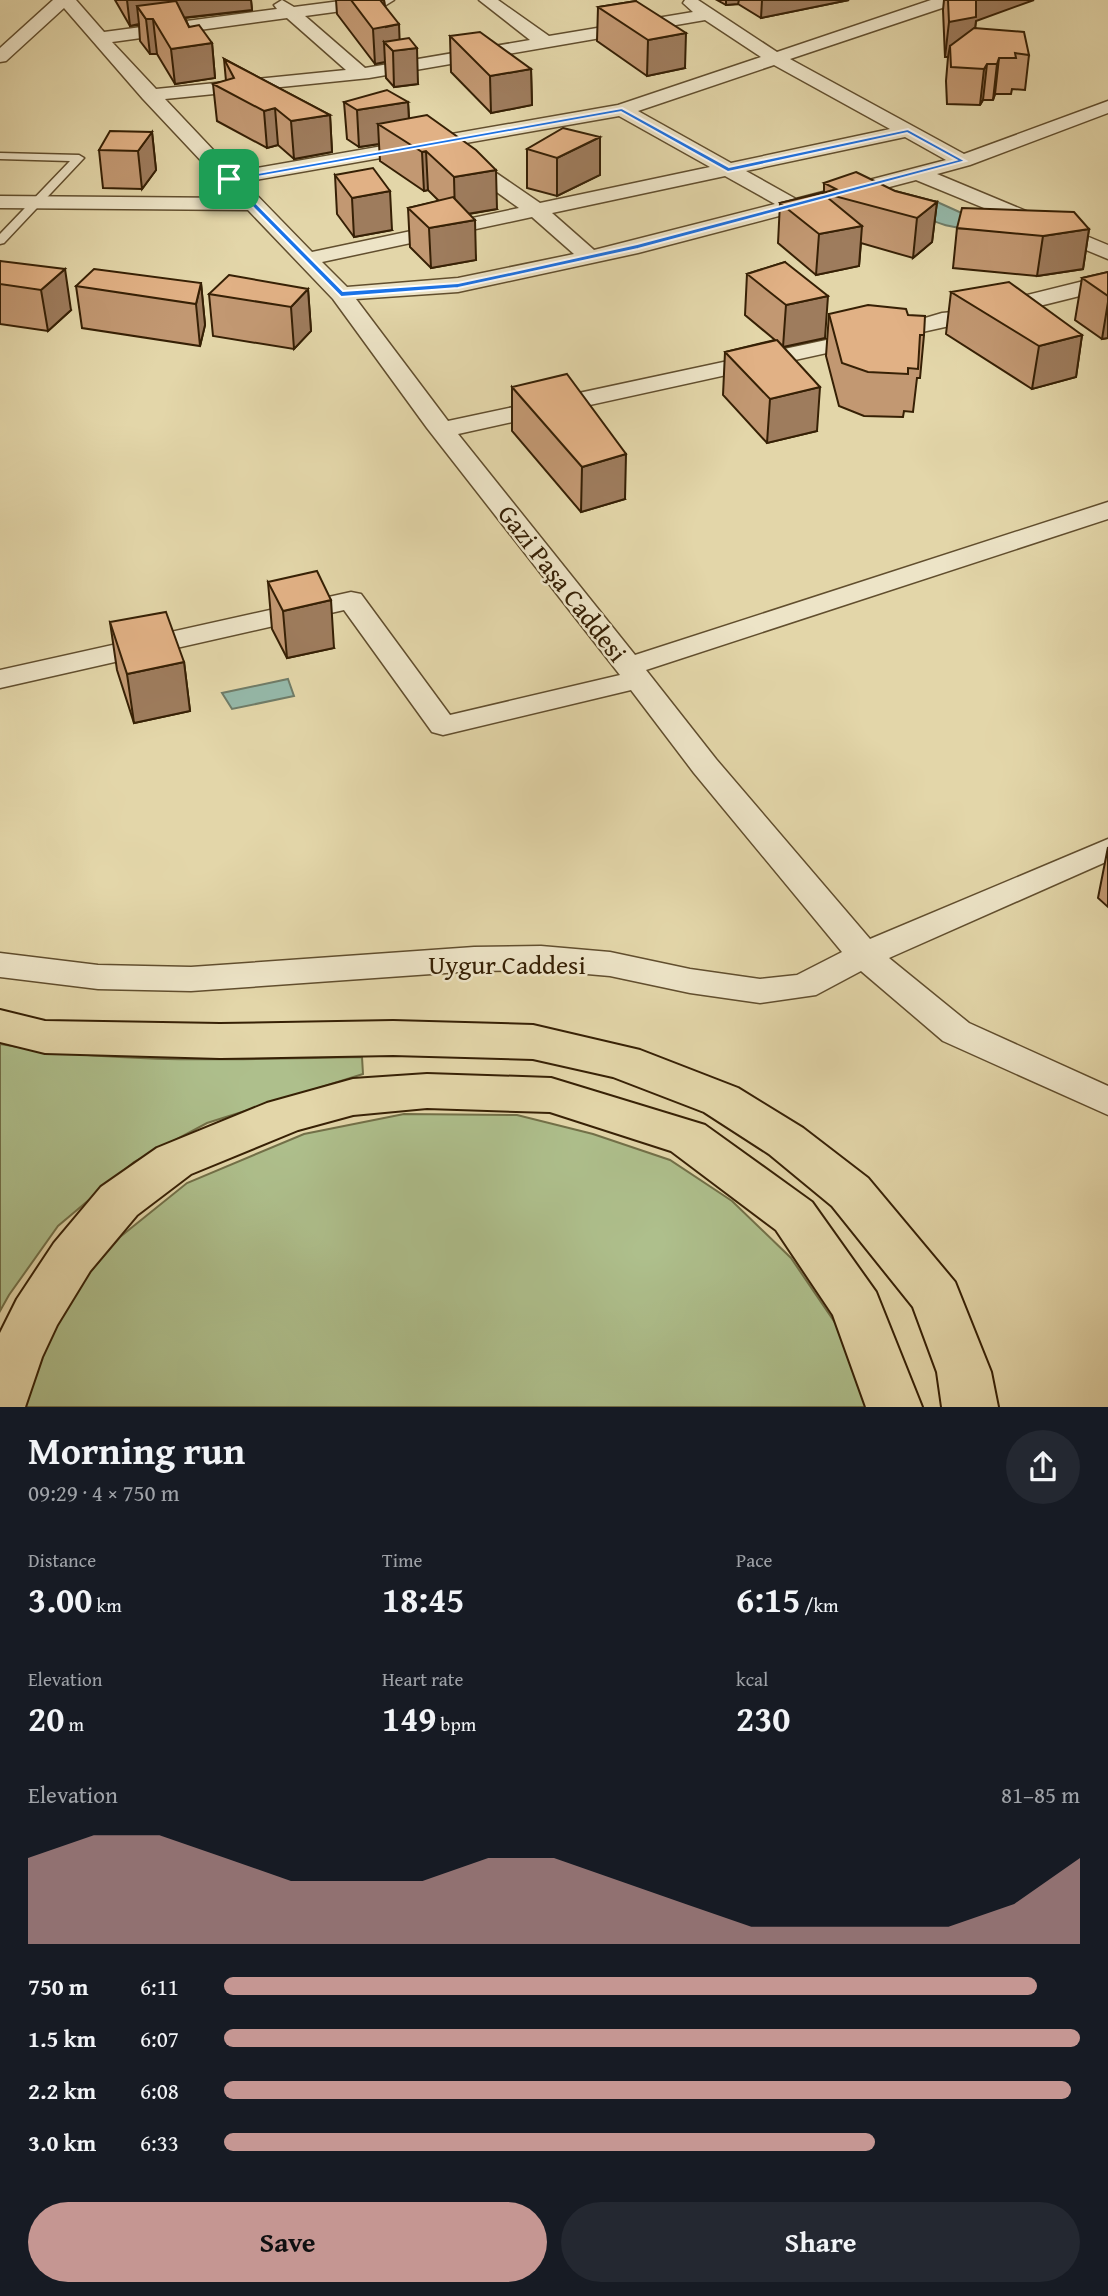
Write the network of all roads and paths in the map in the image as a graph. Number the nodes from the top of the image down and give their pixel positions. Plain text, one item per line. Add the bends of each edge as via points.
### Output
1 (65, 0) edge
2 (276, 0) edge
3 (386, 0) edge
4 (487, 0) edge
5 (686, 0) edge
6 (948, 0) edge
7 (291, 12) junction
8 (708, 14) junction
9 (99, 38) junction
10 (545, 42) junction
11 (0, 57) edge
12 (775, 58) junction
13 (360, 74) junction
14 (150, 95) junction
15 (1108, 107) edge
16 (622, 110) junction
17 (908, 131) junction
18 (440, 143) junction
19 (0, 156) edge
20 (963, 161) junction
21 (728, 169) junction
22 (917, 173) junction
23 (229, 179) junction
24 (0, 202) edge
25 (37, 202) junction
26 (254, 204) junction
27 (793, 206) junction
28 (536, 210) junction
29 (0, 241) edge
30 (1108, 253) edge
31 (590, 257) junction
32 (307, 259) junction
33 (1108, 282) edge
34 (341, 294) junction
35 (442, 430) junction
36 (1108, 510) edge
37 (634, 673) junction
38 (0, 679) edge
39 (1108, 849) edge
40 (864, 955) junction
41 (0, 965) edge
42 (0, 1026) edge
43 (1108, 1101) edge
44 (0, 1402) edge
45 (894, 1407) edge
46 (970, 1407) edge

1 - 9 street, Gazi Paşa Caddesi
1 - 11 street
2 - 7 street
3 - 7 street
4 - 10 street
5 - 8 street
6 - 12 street
7 - 9 street
7 - 13 street
8 - 10 street
8 - 12 street
9 - 14 street, Gazi Paşa Caddesi
10 - 13 street
12 - 16 street
12 - 17 street
13 - 14 street
14 - 23 street, Gazi Paşa Caddesi
15 - 20 street
16 - 18 street
16 - 21 street
17 - 20 street
17 - 21 street
18 - 23 street
18 - 28 street
19 - 25 lane via 79,158
20 - 22 street
21 - 27 street
21 - 28 street
22 - 27 street
22 - 30 street
23 - 26 street, Gazi Paşa Caddesi
24 - 25 street
25 - 26 street
25 - 29 lane
26 - 32 street, Gazi Paşa Caddesi
27 - 31 street
28 - 31 street
28 - 32 street
31 - 34 street via 458,285
32 - 34 street, Gazi Paşa Caddesi
33 - 35 street
34 - 35 street, Gazi Paşa Caddesi
35 - 37 street, Gazi Paşa Caddesi
36 - 37 street
37 - 38 street via 443,726 351,600
37 - 40 street, Gazi Paşa Caddesi via 705,766
39 - 40 street, Uygur Caddesi
40 - 41 street, Uygur Caddesi via 804,986 760,991 610,964 541,958 191,979 98,977
40 - 43 street, Gazi Paşa Caddesi via 956,1032
42 - 46 highway via 45,1037 533,1042 623,1062 709,1095 786,1141 850,1192 936,1297 964,1372
44 - 45 highway via 36,1314 72,1257 119,1201 174,1161 284,1116 354,1097 427,1091 551,1096 688,1138 794,1216 857,1307

